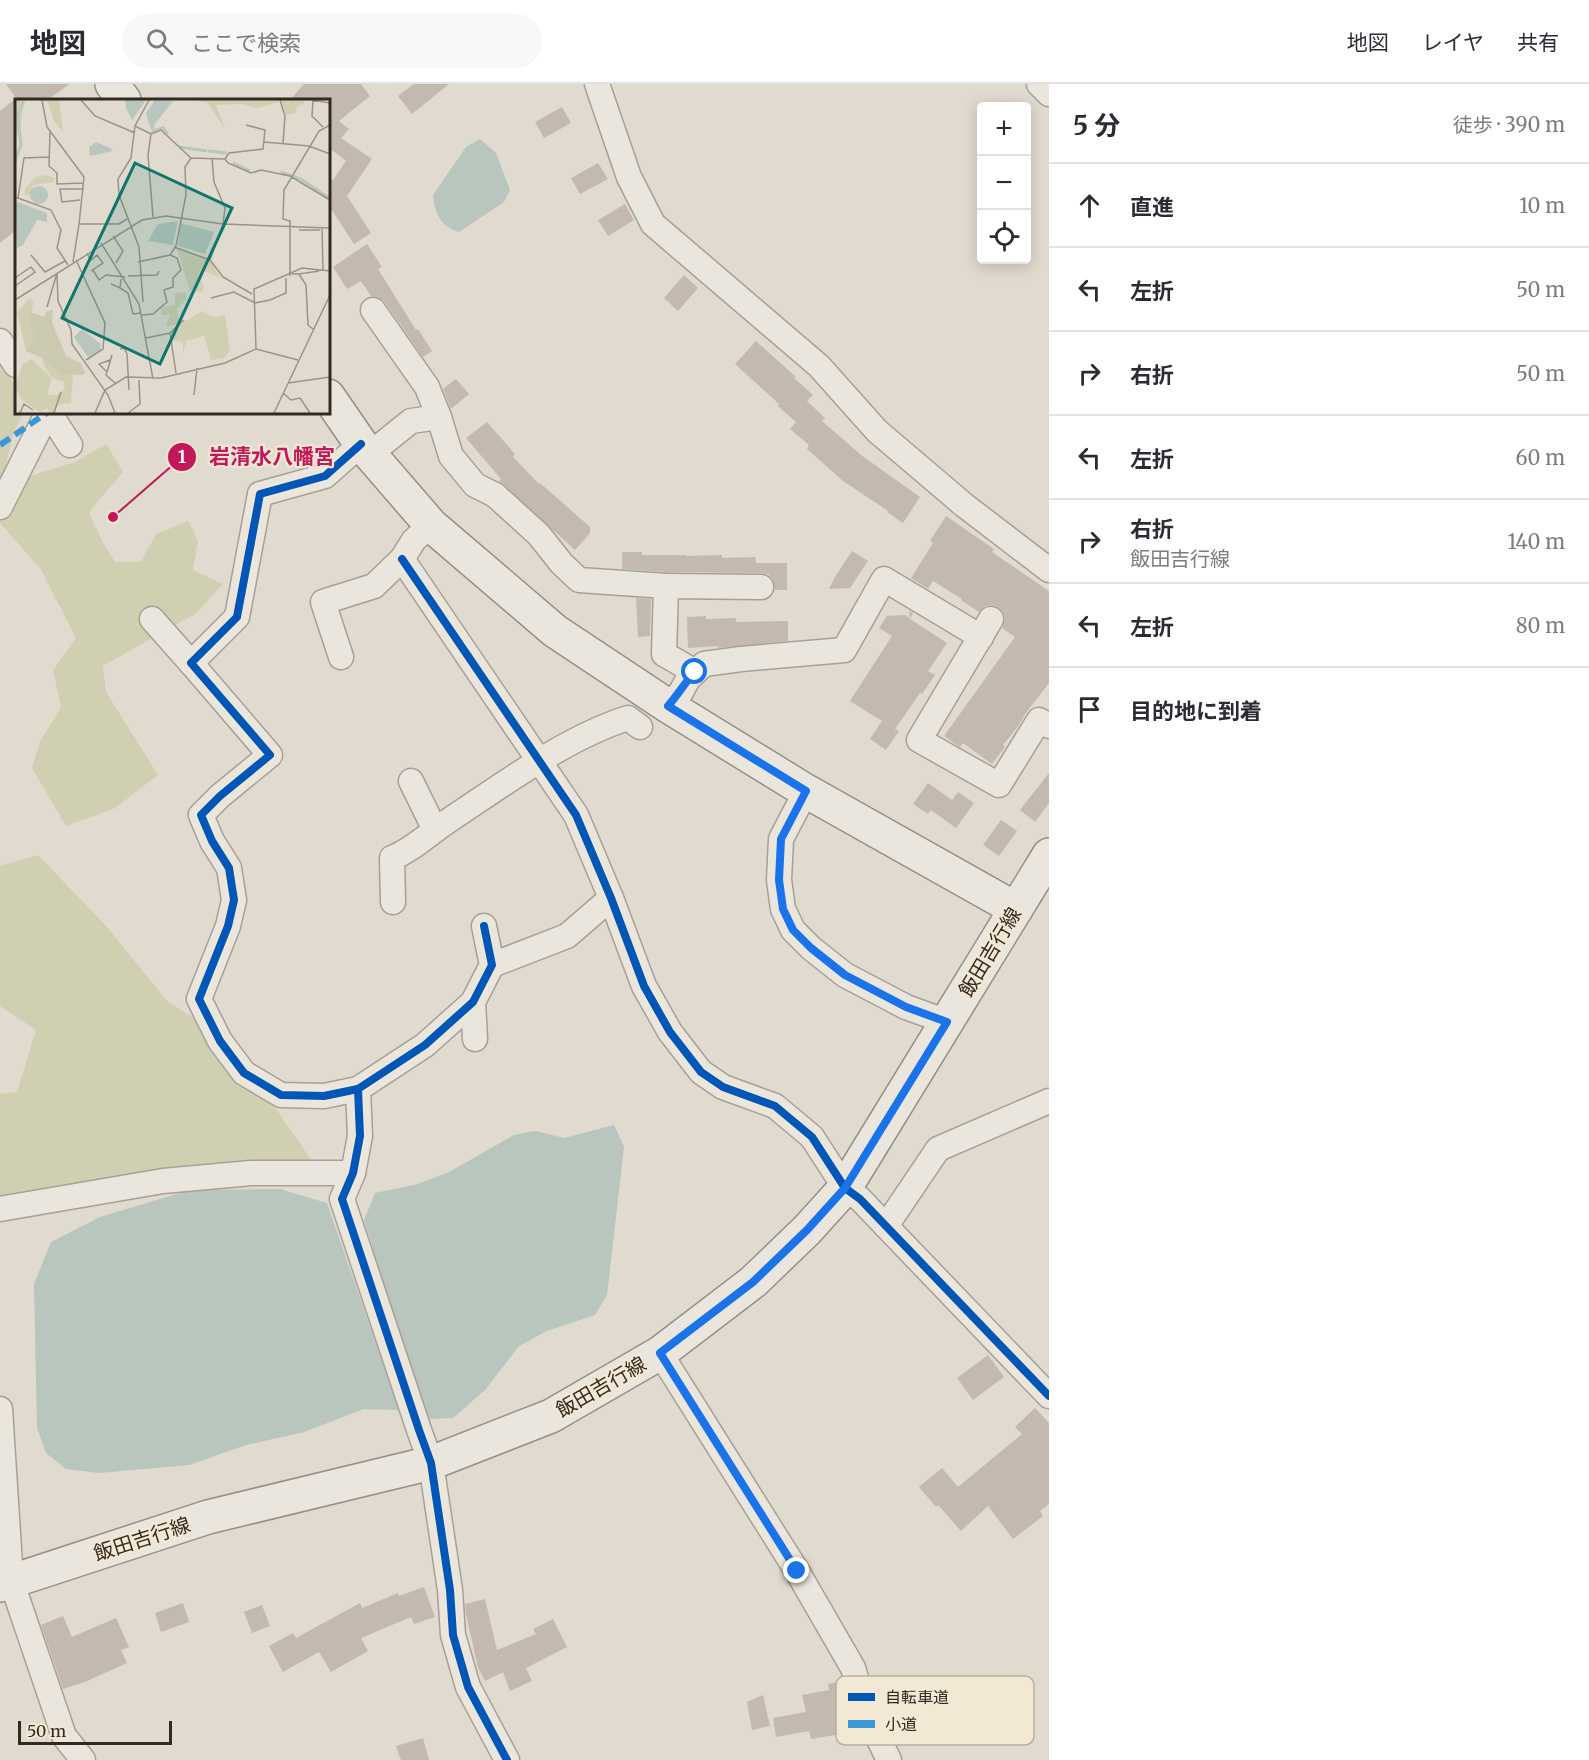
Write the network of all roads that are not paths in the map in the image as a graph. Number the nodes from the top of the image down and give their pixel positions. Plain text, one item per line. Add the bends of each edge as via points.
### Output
1 (112, 84) edge
2 (597, 84) edge
3 (1039, 84) edge
4 (1049, 94) edge
5 (123, 99) edge
6 (373, 310) dead end
7 (0, 340) edge
8 (15, 363) edge
9 (330, 399) edge
10 (48, 414) edge
11 (50, 414) edge
12 (439, 417) junction
13 (70, 445) dead end
14 (366, 449) junction
15 (0, 507) edge
16 (431, 525) junction
17 (402, 559) junction
18 (1049, 570) edge
19 (666, 586) junction
20 (761, 587) dead end
21 (152, 619) dead end
22 (341, 657) dead end
23 (191, 663) junction
24 (695, 672) junction
25 (668, 706) junction
26 (1046, 717) edge
27 (640, 727) dead end
28 (539, 761) junction
29 (411, 781) dead end
30 (806, 791) junction
31 (435, 830) junction
32 (1049, 855) edge
33 (611, 898) junction
34 (393, 902) dead end
35 (1016, 909) junction
36 (484, 926) dead end
37 (492, 965) junction
38 (473, 1002) junction
39 (947, 1022) junction
40 (475, 1039) dead end
41 (358, 1089) junction
42 (1049, 1101) edge
43 (352, 1173) junction
44 (845, 1188) junction
45 (0, 1209) edge
46 (886, 1226) junction
47 (660, 1353) junction
48 (1049, 1396) edge
49 (0, 1409) edge
50 (431, 1462) junction
51 (6, 1582) edge
52 (855, 1676) edge
53 (882, 1745) edge
54 (83, 1760) edge
55 (507, 1760) edge
56 (889, 1760) edge

1 - 5 main road
2 - 18 street via 628,177 653,224 819,366 877,431 964,506
3 - 4 street
6 - 12 street via 428,387
7 - 8 street
9 - 14 main road
10 - 15 street
11 - 13 street
12 - 14 street via 411,421
12 - 19 street via 451,456 475,485 495,495 539,535 579,580
14 - 16 main road
14 - 23 street via 325,476 260,494 237,617
16 - 17 street via 414,540
16 - 25 main road via 555,631
17 - 22 street via 374,586 323,602
17 - 28 street
19 - 20 street
19 - 24 street via 664,654
21 - 23 street
23 - 41 street via 270,755 201,815 229,868 234,900 228,926 199,999 220,1041 244,1073 281,1095 324,1096
24 - 25 street
24 - 26 street via 704,664 844,650 884,579 986,628 919,740 999,785
25 - 30 main road
27 - 28 street via 628,718 603,726
28 - 31 street
28 - 33 street via 576,815
29 - 31 street
30 - 35 main road
30 - 39 street via 781,839 779,880 783,909 793,930 845,975 906,1007
31 - 34 street via 392,858
32 - 35 main road, 飯田吉行線
33 - 37 street via 567,936
33 - 44 street via 644,986 670,1032 701,1072 723,1087 775,1106 812,1137
35 - 39 main road, 飯田吉行線
36 - 37 street
37 - 38 street
38 - 40 street
38 - 41 street via 425,1045
39 - 44 main road, 飯田吉行線
41 - 43 street via 360,1136
42 - 46 street via 938,1149
43 - 45 street via 251,1173 164,1180
43 - 50 street via 342,1198
44 - 46 street
44 - 47 main road, 飯田吉行線 via 753,1282
46 - 48 street
47 - 50 main road, 飯田吉行線 via 551,1416
47 - 52 street via 797,1571
49 - 51 street
50 - 51 main road, 飯田吉行線 via 208,1517
50 - 55 street via 453,1635 468,1687
51 - 54 street via 64,1736
53 - 56 street

